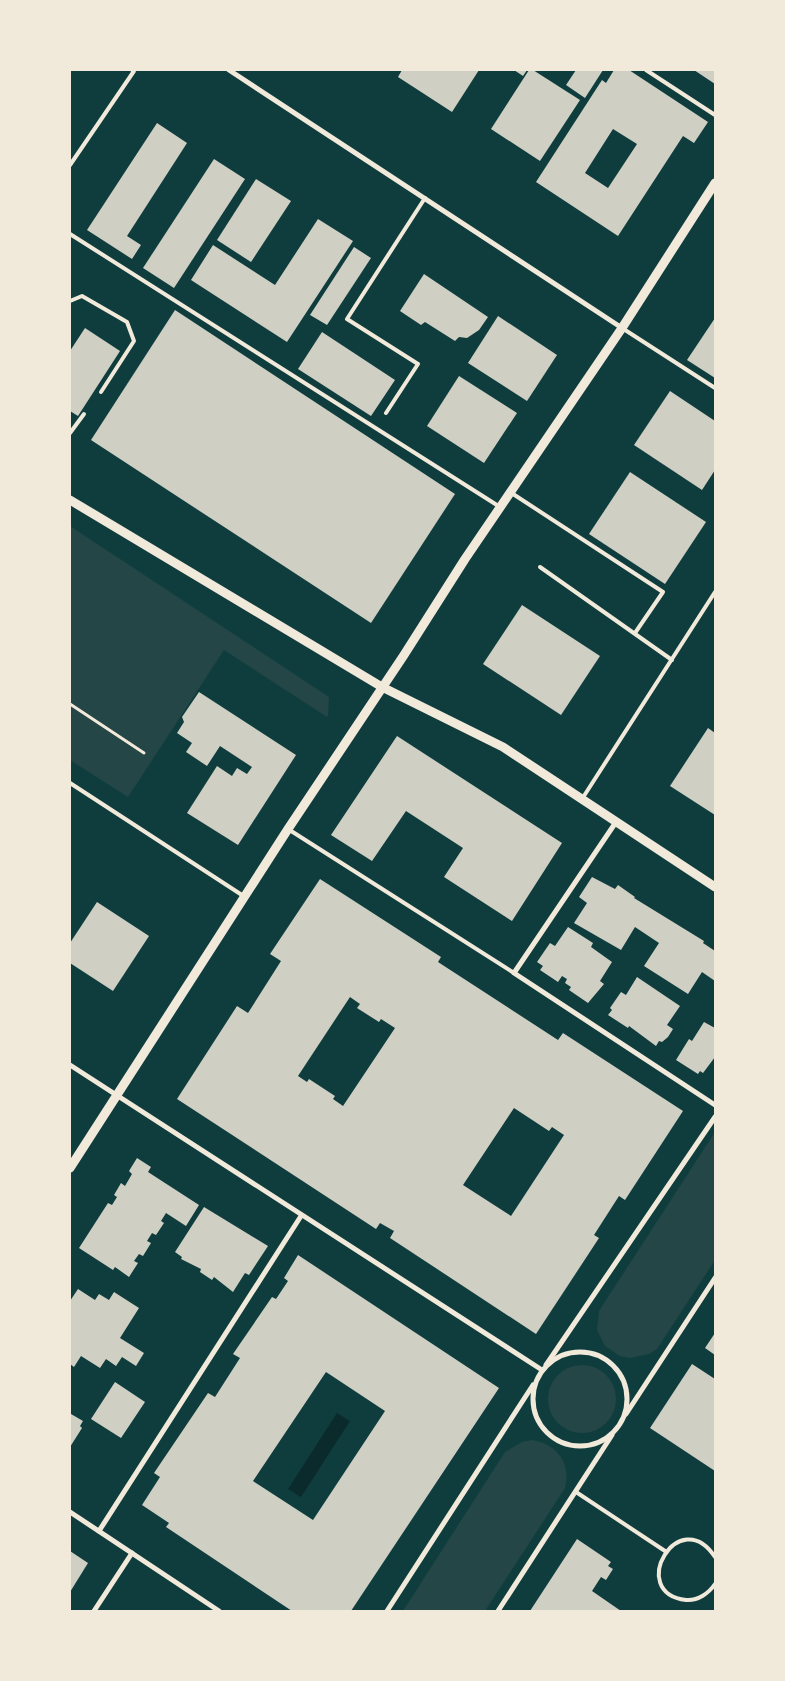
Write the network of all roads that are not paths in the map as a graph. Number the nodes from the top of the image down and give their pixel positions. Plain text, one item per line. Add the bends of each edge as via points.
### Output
1 (132, 70) edge
2 (229, 70) edge
3 (646, 70) edge
4 (715, 115) edge
5 (70, 165) edge
6 (715, 183) edge
7 (425, 198) junction
8 (70, 234) edge
9 (70, 301) edge
10 (622, 328) junction
11 (715, 388) edge
12 (101, 392) dead end
13 (386, 413) dead end
14 (84, 414) dead end
15 (70, 433) edge
16 (510, 492) junction
17 (70, 500) edge
18 (500, 507) junction
19 (540, 567) dead end
20 (715, 592) edge
21 (634, 633) junction
22 (672, 660) junction
23 (382, 687) junction
24 (70, 783) edge
25 (582, 799) junction
26 (616, 822) junction
27 (288, 829) junction
28 (715, 887) edge
29 (245, 897) junction
30 (514, 973) junction
31 (70, 1065) edge
32 (117, 1096) junction
33 (715, 1105) edge
34 (715, 1117) edge
35 (70, 1168) edge
36 (300, 1216) junction
37 (715, 1278) edge
38 (546, 1365) junction
39 (542, 1370) junction
40 (536, 1381) junction
41 (624, 1416) junction
42 (614, 1432) junction
43 (576, 1492) junction
44 (70, 1512) edge
45 (99, 1531) junction
46 (665, 1552) junction
47 (132, 1553) junction
48 (715, 1557) edge
49 (715, 1584) edge
50 (94, 1611) edge
51 (219, 1611) edge
52 (387, 1611) edge
53 (498, 1611) edge

1 - 5 lane via 134,72
2 - 7 street
3 - 4 lane
6 - 10 street
7 - 10 street
7 - 13 lane via 347,319 418,364
8 - 18 lane
9 - 12 lane via 82,296 104,307 127,322 134,341
10 - 11 lane
10 - 16 street
14 - 15 lane
16 - 18 street
16 - 21 lane via 663,592
17 - 23 street
18 - 23 street
19 - 21 lane
20 - 22 lane
21 - 22 lane
22 - 25 lane
23 - 25 street via 503,747
23 - 27 street
24 - 29 lane
25 - 26 street
26 - 28 street
26 - 30 street
27 - 29 street
27 - 30 lane
29 - 32 street
30 - 33 street
31 - 32 street
32 - 35 street
32 - 36 street
34 - 38 street
36 - 39 street
36 - 45 street
37 - 41 street
38 - 39 street
38 - 41 street via 575,1351 591,1352 606,1359 626,1384 628,1400
39 - 40 street
40 - 42 street via 532,1397 534,1413 554,1438 568,1445 585,1446 600,1442
40 - 52 street
41 - 42 street
42 - 43 street
43 - 46 lane
43 - 53 street
44 - 45 street
45 - 47 street
46 - 48 lane via 673,1545 692,1541 709,1549
46 - 49 lane via 659,1570 664,1588 671,1595 690,1600 700,1598
47 - 50 street
47 - 51 street

